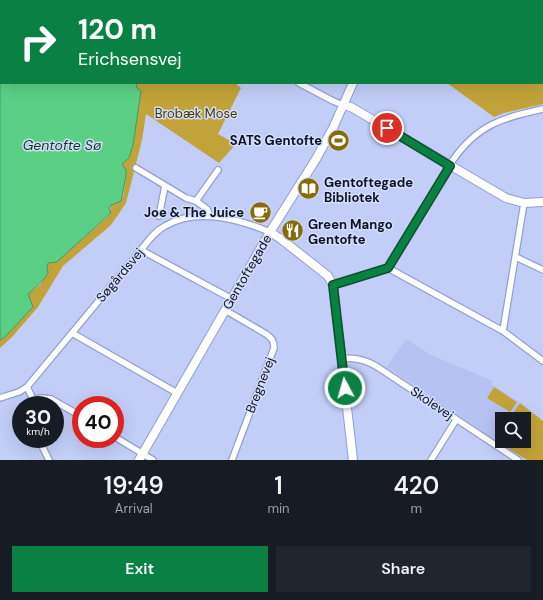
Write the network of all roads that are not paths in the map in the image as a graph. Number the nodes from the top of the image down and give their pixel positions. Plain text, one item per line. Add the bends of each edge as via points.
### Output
1 (301, 84) edge
2 (353, 84) edge
3 (343, 105) junction
4 (543, 109) edge
5 (450, 166) junction
6 (136, 168) dead end
7 (218, 170) dead end
8 (165, 186) junction
9 (196, 201) junction
10 (543, 202) edge
11 (524, 203) junction
12 (160, 216) dead end
13 (210, 216) junction
14 (270, 232) junction
15 (141, 250) junction
16 (516, 257) junction
17 (388, 268) junction
18 (543, 270) edge
19 (333, 285) junction
20 (232, 299) junction
21 (225, 310) junction
22 (503, 331) junction
23 (72, 333) junction
24 (341, 358) junction
25 (543, 361) edge
26 (27, 387) junction
27 (177, 393) junction
28 (31, 396) edge
29 (0, 398) edge
30 (456, 420) junction
31 (124, 444) edge
32 (43, 448) edge
33 (141, 457) edge
34 (49, 460) edge
35 (153, 460) edge
36 (232, 460) edge
37 (353, 460) edge
38 (432, 460) edge
39 (518, 460) edge

1 - 3 street
2 - 3 street, Gentoftegade
3 - 5 street via 351,107
3 - 14 street, Gentoftegade via 316,159
4 - 5 street via 499,121 482,129 462,146
5 - 11 street via 506,198
5 - 17 street
6 - 8 street
7 - 9 street
8 - 9 street
8 - 12 street
9 - 13 street via 207,209
10 - 11 street
11 - 16 street
13 - 14 street, Søgårdsvej
13 - 15 street, Søgårdsvej via 183,218 164,226
14 - 19 street via 328,276
14 - 20 street, Gentoftegade
15 - 20 street
15 - 23 street, Søgårdsvej
16 - 18 street
16 - 22 street
17 - 19 street
17 - 22 street
19 - 24 street
20 - 21 street, Gentoftegade
21 - 27 street, Gentoftegade
21 - 36 street, Bregnevej via 266,334 274,343
22 - 25 street
23 - 26 street, Søgårdsvej
23 - 27 street
24 - 30 street, Skolevej via 371,363
24 - 37 street
26 - 28 street
26 - 29 street, Søgårdsvej
27 - 33 street, Gentoftegade
30 - 38 street
30 - 39 street, Skolevej
31 - 33 street
32 - 34 street
33 - 35 street

